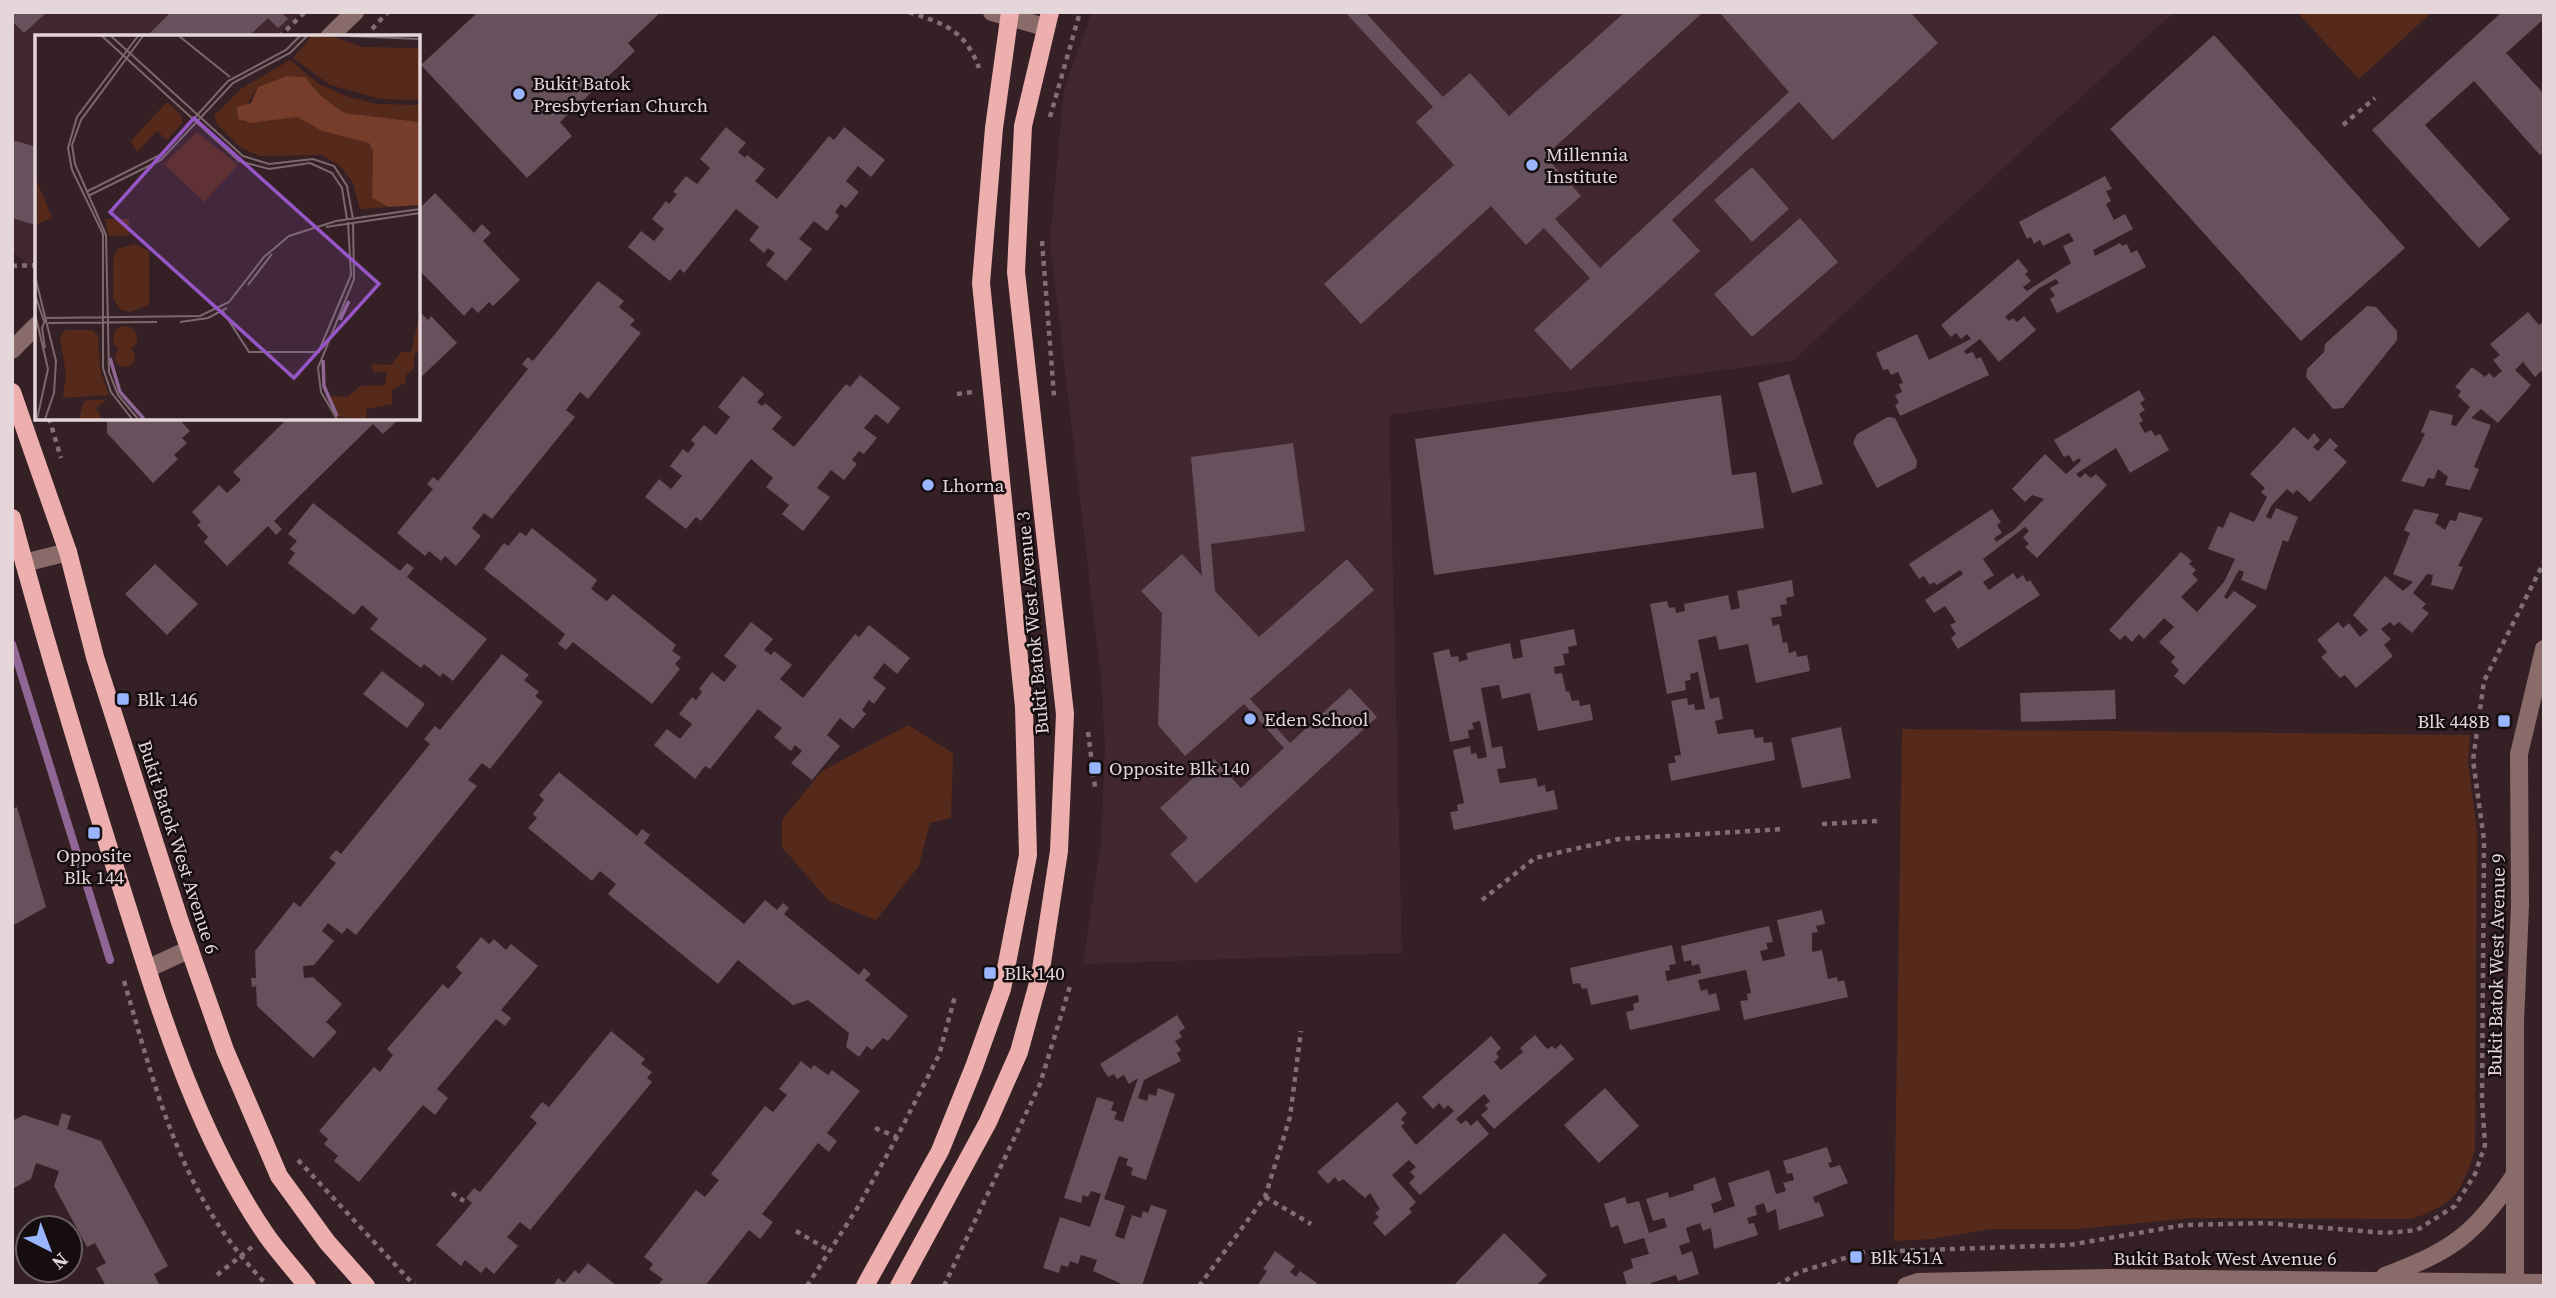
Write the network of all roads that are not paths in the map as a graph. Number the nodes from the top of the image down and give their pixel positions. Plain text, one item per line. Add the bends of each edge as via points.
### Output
1 (355, 12) edge
2 (1003, 14) edge
3 (1047, 20) edge
4 (331, 35) edge
5 (35, 327) edge
6 (12, 350) edge
7 (12, 391) edge
8 (12, 518) edge
9 (68, 552) junction
10 (24, 563) junction
11 (2544, 649) edge
12 (190, 949) junction
13 (147, 969) junction
14 (2514, 1176) junction
15 (2375, 1280) junction
16 (2515, 1283) edge
17 (2544, 1283) edge
18 (307, 1286) edge
19 (366, 1286) edge
20 (865, 1286) edge
21 (899, 1286) edge
22 (1906, 1286) edge

1 - 4 street
2 - 3 street
2 - 20 main road, Bukit Batok West Avenue 3 via 981,282 1024,707 1028,855 1002,989 974,1067 940,1151
3 - 21 main road, Bukit Batok West Avenue 3 via 1023,126 1016,272 1065,714 1059,851 1040,976 1019,1052 988,1122
5 - 6 street
7 - 9 main road, Bukit Batok West Avenue 6
8 - 10 main road
9 - 10 street
9 - 12 main road, Bukit Batok West Avenue 6 via 95,657
10 - 13 main road via 70,727
11 - 14 street, Bukit Batok West Avenue 9 via 2519,754
12 - 13 street
12 - 19 main road, Bukit Batok West Avenue 6 via 225,1050 279,1176
13 - 18 main road via 197,1104 227,1168 267,1236
14 - 15 street via 2486,1216 2454,1246
14 - 16 street, Bukit Batok West Avenue 9
15 - 16 street, Bukit Batok West Avenue 6
15 - 22 street, Bukit Batok West Avenue 6 via 2109,1278
16 - 17 street, Bukit Batok West Avenue 6

